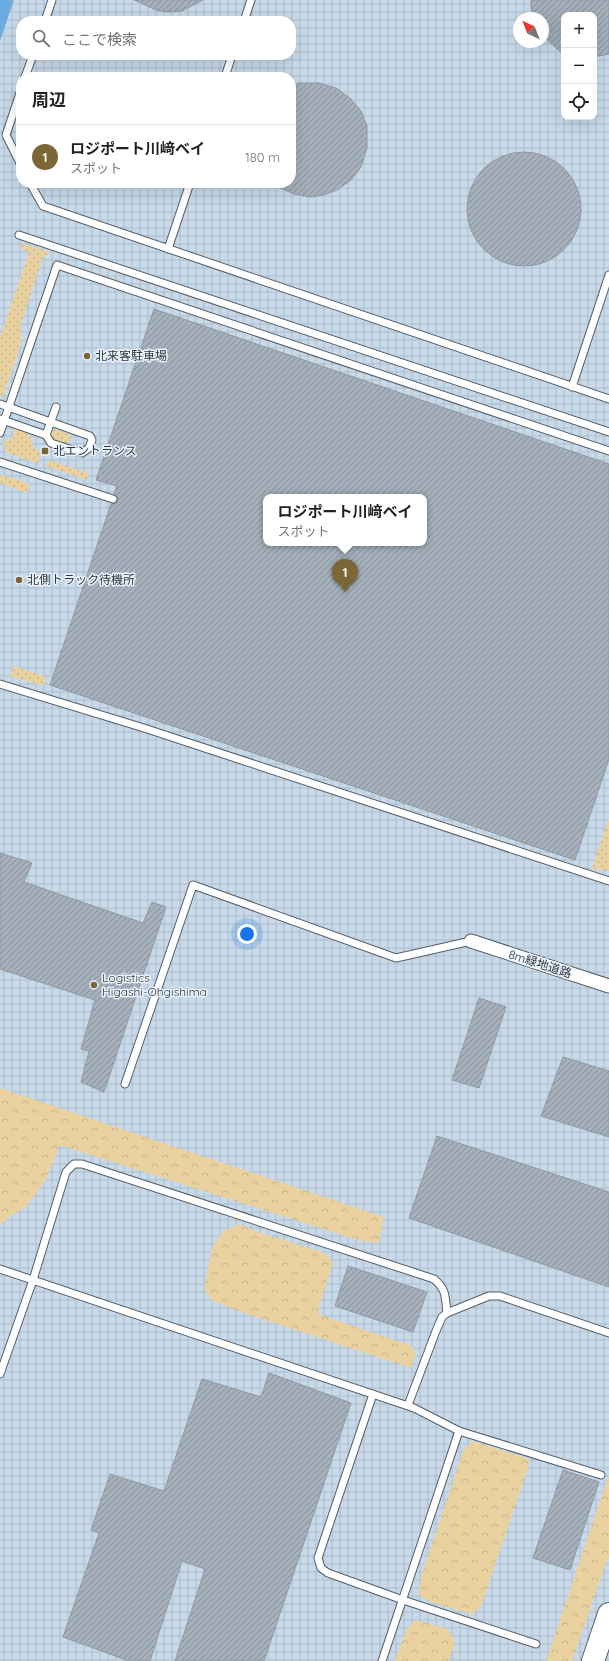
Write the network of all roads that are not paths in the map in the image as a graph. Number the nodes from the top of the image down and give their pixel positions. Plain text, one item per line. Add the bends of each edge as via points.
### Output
1 (52, 0) edge
2 (251, 0) edge
3 (47, 16) edge
4 (246, 16) edge
5 (31, 60) edge
6 (230, 60) edge
7 (28, 72) edge
8 (227, 72) edge
9 (16, 105) edge
10 (16, 155) edge
11 (33, 188) edge
12 (188, 188) edge
13 (19, 235) dead end
14 (168, 249) junction
15 (609, 275) edge
16 (572, 387) junction
17 (609, 399) edge
18 (0, 404) edge
19 (9, 407) junction
20 (56, 407) dead end
21 (2, 419) edge
22 (51, 422) junction
23 (609, 432) edge
24 (0, 433) edge
25 (46, 435) junction
26 (609, 451) edge
27 (0, 462) edge
28 (113, 499) dead end
29 (0, 684) edge
30 (609, 881) edge
31 (471, 941) joint
32 (609, 986) edge
33 (125, 1084) dead end
34 (0, 1269) edge
35 (33, 1280) junction
36 (447, 1313) junction
37 (609, 1333) edge
38 (0, 1374) edge
39 (373, 1394) junction
40 (408, 1406) junction
41 (459, 1431) junction
42 (601, 1475) dead end
43 (402, 1600) junction
44 (609, 1615) edge
45 (536, 1644) dead end
46 (382, 1661) edge
47 (593, 1661) edge
48 (596, 1661) edge

1 - 3 lane
2 - 4 lane
5 - 7 lane
6 - 8 lane
9 - 10 lane via 6,135
11 - 14 lane via 43,206
12 - 14 lane
13 - 23 lane
14 - 16 lane
15 - 16 lane
16 - 17 lane
18 - 19 lane
19 - 21 lane
19 - 22 lane
19 - 26 lane via 57,265
20 - 22 lane
21 - 24 lane
21 - 25 lane
22 - 25 lane
22 - 25 lane via 90,436 92,440 89,448 82,453 51,443
27 - 28 lane
29 - 30 lane via 159,733
31 - 32 street, 8m緑地道路
31 - 33 lane via 396,958 193,885
34 - 35 lane
35 - 36 lane via 66,1172 74,1164 82,1164 434,1279 445,1292
35 - 38 lane
35 - 39 lane
36 - 37 lane via 489,1296 500,1296
36 - 40 lane via 442,1317 436,1331
39 - 40 lane
39 - 43 lane via 318,1558 321,1568 328,1573
40 - 41 lane
41 - 42 lane
41 - 43 lane
43 - 45 lane
43 - 46 lane
44 - 47 highway
44 - 48 highway

